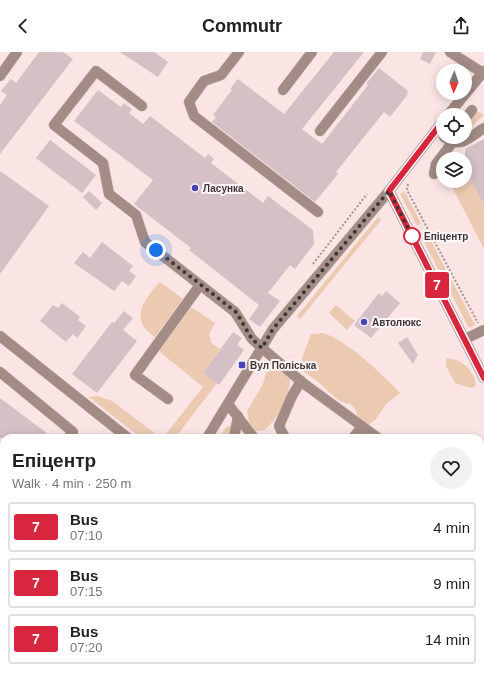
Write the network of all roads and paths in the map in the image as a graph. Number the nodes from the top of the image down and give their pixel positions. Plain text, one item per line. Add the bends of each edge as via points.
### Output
1 (17, 52) edge
2 (239, 52) edge
3 (312, 52) edge
4 (382, 52) edge
5 (450, 52) edge
6 (483, 72) edge
7 (0, 76) edge
8 (283, 90) dead end
9 (142, 106) dead end
10 (454, 108) edge
11 (484, 128) edge
12 (320, 131) dead end
13 (472, 136) edge
14 (440, 144) edge
15 (444, 144) edge
16 (434, 174) dead end
17 (407, 190) dead end
18 (389, 191) junction
19 (318, 212) dead end
20 (200, 285) junction
21 (483, 331) edge
22 (0, 336) edge
23 (465, 340) junction
24 (262, 348) junction
25 (0, 372) edge
26 (484, 378) edge
27 (301, 381) junction
28 (168, 399) dead end
29 (228, 404) junction
30 (238, 416) junction
31 (362, 427) junction
32 (71, 434) edge
33 (123, 434) edge
34 (209, 434) edge
35 (235, 434) edge
36 (251, 434) edge
37 (283, 434) edge
38 (356, 434) edge
39 (372, 434) edge

1 - 7 street
2 - 19 street via 221,75 204,81 189,102 194,116
3 - 8 street
4 - 12 street
5 - 6 street
6 - 10 street
9 - 20 street via 96,71 54,125 104,163 109,194 136,215 145,242
11 - 13 street
14 - 18 street
15 - 16 street
17 - 21 path
18 - 23 street
18 - 24 street via 273,329
20 - 24 street via 236,312 252,339
20 - 28 street via 135,375
21 - 23 street
22 - 33 street
23 - 26 street
24 - 27 street
24 - 29 street
25 - 32 street via 72,432
27 - 31 street
27 - 37 street via 279,426
29 - 30 street
29 - 34 street
30 - 35 street
30 - 36 street
31 - 38 street
31 - 39 street

